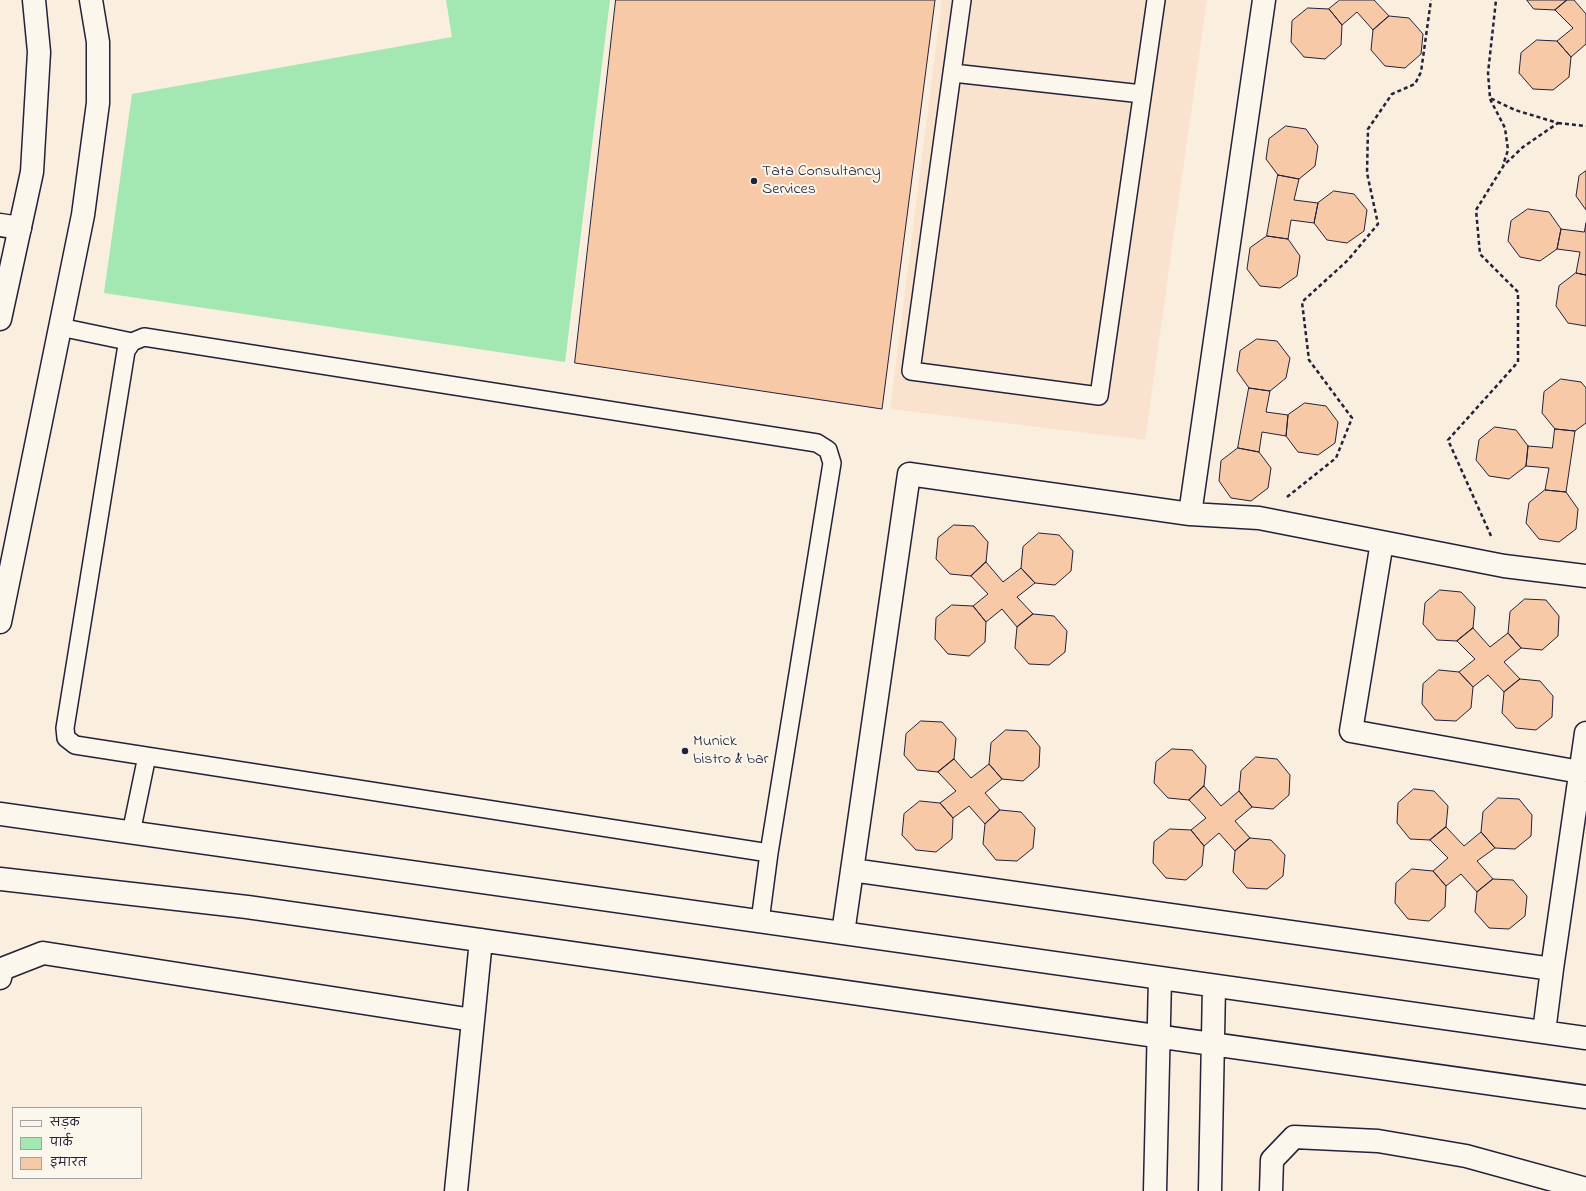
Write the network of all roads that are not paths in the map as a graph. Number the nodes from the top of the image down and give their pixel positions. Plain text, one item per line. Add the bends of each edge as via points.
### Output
1 (34, 0) edge
2 (91, 0) edge
3 (962, 0) edge
4 (1156, 0) edge
5 (1264, 0) edge
6 (953, 73) junction
7 (1142, 94) junction
8 (10, 227) edge
9 (0, 319) edge
10 (60, 327) junction
11 (132, 342) junction
12 (1190, 514) junction
13 (1382, 542) junction
14 (1586, 576) edge
15 (0, 622) edge
16 (1586, 733) edge
17 (147, 756) junction
18 (1580, 772) junction
19 (0, 814) edge
20 (131, 833) junction
21 (769, 853) junction
22 (852, 870) junction
23 (0, 878) edge
24 (760, 921) junction
25 (843, 932) junction
26 (481, 940) junction
27 (1552, 969) junction
28 (0, 978) edge
29 (1160, 978) junction
30 (1214, 986) junction
31 (473, 1020) junction
32 (1544, 1032) junction
33 (1158, 1037) junction
34 (1586, 1038) edge
35 (1212, 1044) junction
36 (1586, 1097) edge
37 (1586, 1189) edge
38 (456, 1191) edge
39 (1155, 1191) edge
40 (1210, 1191) edge
41 (1271, 1191) edge

1 - 8 street via 39,52 32,172
2 - 10 street via 98,42 98,103 83,216
3 - 6 lane
4 - 7 lane
5 - 12 street
6 - 7 lane
6 - 7 lane via 911,371 1099,396
8 - 9 street
10 - 11 lane
10 - 15 street
11 - 17 lane via 126,351 65,728 66,738 75,745
11 - 21 lane via 144,337 817,443 828,450 832,463
12 - 13 street via 1259,518
12 - 22 street via 909,474
13 - 14 street via 1504,566
13 - 18 street via 1351,731
16 - 18 street
17 - 20 lane
17 - 21 lane
18 - 27 street
19 - 20 street
20 - 24 street
21 - 24 lane
22 - 25 street
22 - 27 street
23 - 26 street via 247,907
24 - 25 street
25 - 29 street
26 - 31 street
26 - 33 street
27 - 32 street
28 - 31 street via 2,969 43,954
29 - 30 street
29 - 33 street
30 - 32 street
30 - 35 street
31 - 38 street
32 - 34 street
33 - 35 street
33 - 39 street
35 - 36 street
35 - 40 street
37 - 41 street via 1466,1156 1378,1141 1294,1136 1272,1160

